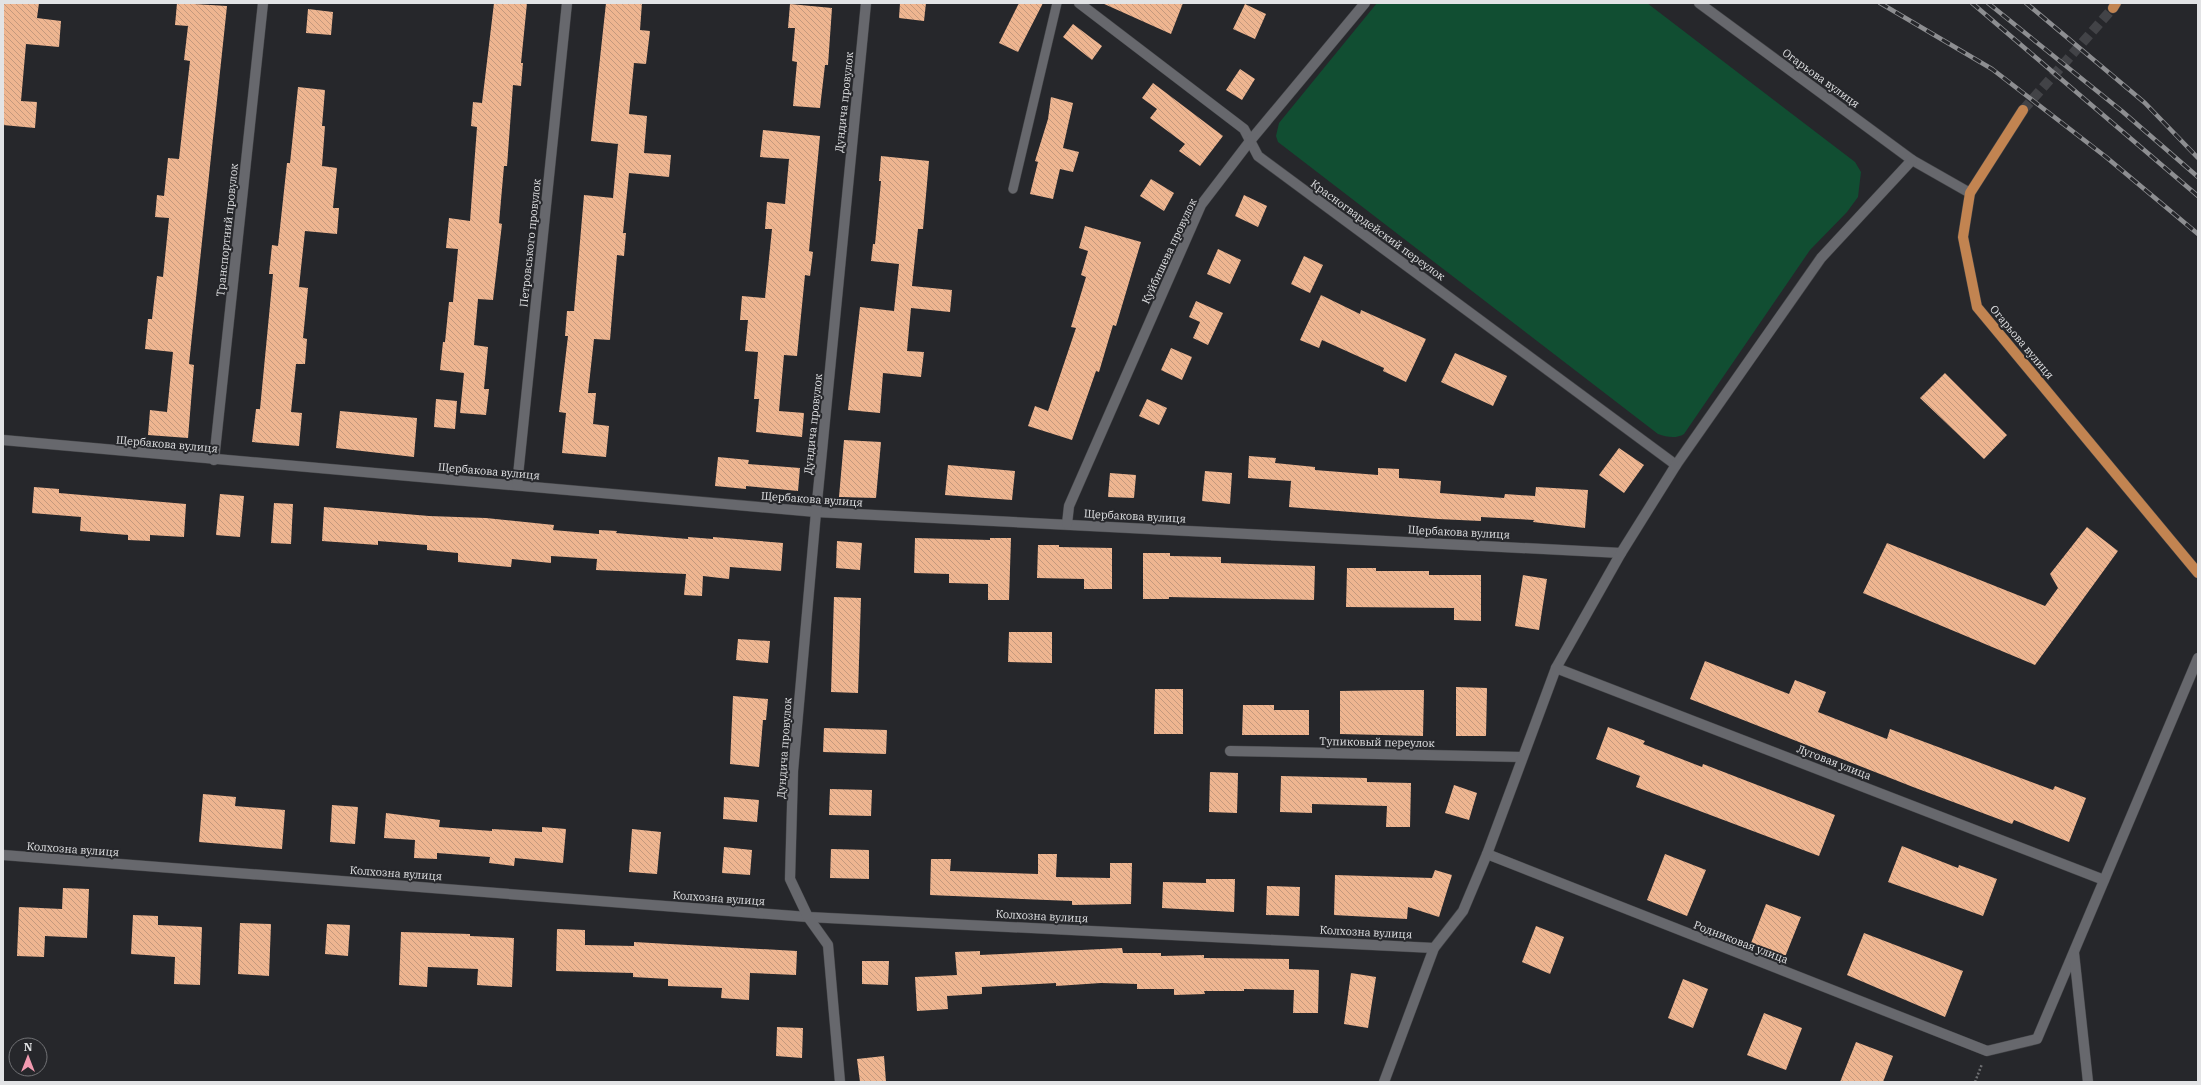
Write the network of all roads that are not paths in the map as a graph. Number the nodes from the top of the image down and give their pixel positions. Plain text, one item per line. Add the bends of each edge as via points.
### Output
1 (263, 3) edge
2 (567, 3) edge
3 (866, 3) edge
4 (1057, 3) edge
5 (1078, 3) edge
6 (1365, 3) edge
7 (1699, 3) edge
8 (2023, 110) tunnel mouth
9 (1250, 141) junction
10 (1912, 160) junction
11 (1014, 189) dead end
12 (1970, 193) junction
13 (3, 440) edge
14 (214, 460) junction
15 (1676, 465) junction
16 (517, 485) junction
17 (816, 512) junction
18 (1067, 524) junction
19 (1622, 553) junction
20 (2197, 572) edge
21 (2198, 658) edge
22 (1556, 668) junction
23 (1230, 751) dead end
24 (1522, 757) junction
25 (1487, 854) junction
26 (3, 855) edge
27 (2104, 880) junction
28 (808, 917) junction
29 (1434, 948) junction
30 (2074, 952) junction
31 (840, 1082) edge
32 (1384, 1082) edge
33 (2088, 1082) edge

1 - 14 street, Транспортний провулок
2 - 16 street, Петровського провулок
3 - 17 street, Дундича провулок
4 - 11 lane
5 - 9 street, Красногвардейский переулок via 1244,129
6 - 9 street, Куйбишева провулок
7 - 10 street, Огарьова вулиця
8 - 12 main road
9 - 15 street, Красногвардейский переулок via 1258,156
9 - 18 street, Куйбишева провулок via 1201,205 1069,506
10 - 12 street, Огарьова вулиця
10 - 15 street via 1821,258
12 - 20 main road, Огарьова вулиця via 1963,237 1977,306
13 - 14 street, Щербакова вулиця
14 - 16 street, Щербакова вулиця
15 - 19 street
16 - 17 street, Щербакова вулиця
17 - 18 street, Щербакова вулиця
17 - 28 street, Дундича провулок via 793,771 790,879
18 - 19 street, Щербакова вулиця
19 - 22 street
21 - 27 street
22 - 24 street
22 - 27 street, Луговая улица
23 - 24 street, Тупиковый переулок
24 - 25 street
25 - 29 street via 1463,911
25 - 30 street, Родниковая улица via 1987,1051 2037,1039
26 - 28 street, Колхозна вулиця
27 - 30 street
28 - 29 street, Колхозна вулиця
28 - 31 street, Дундича провулок via 828,945
29 - 32 street
30 - 33 street

